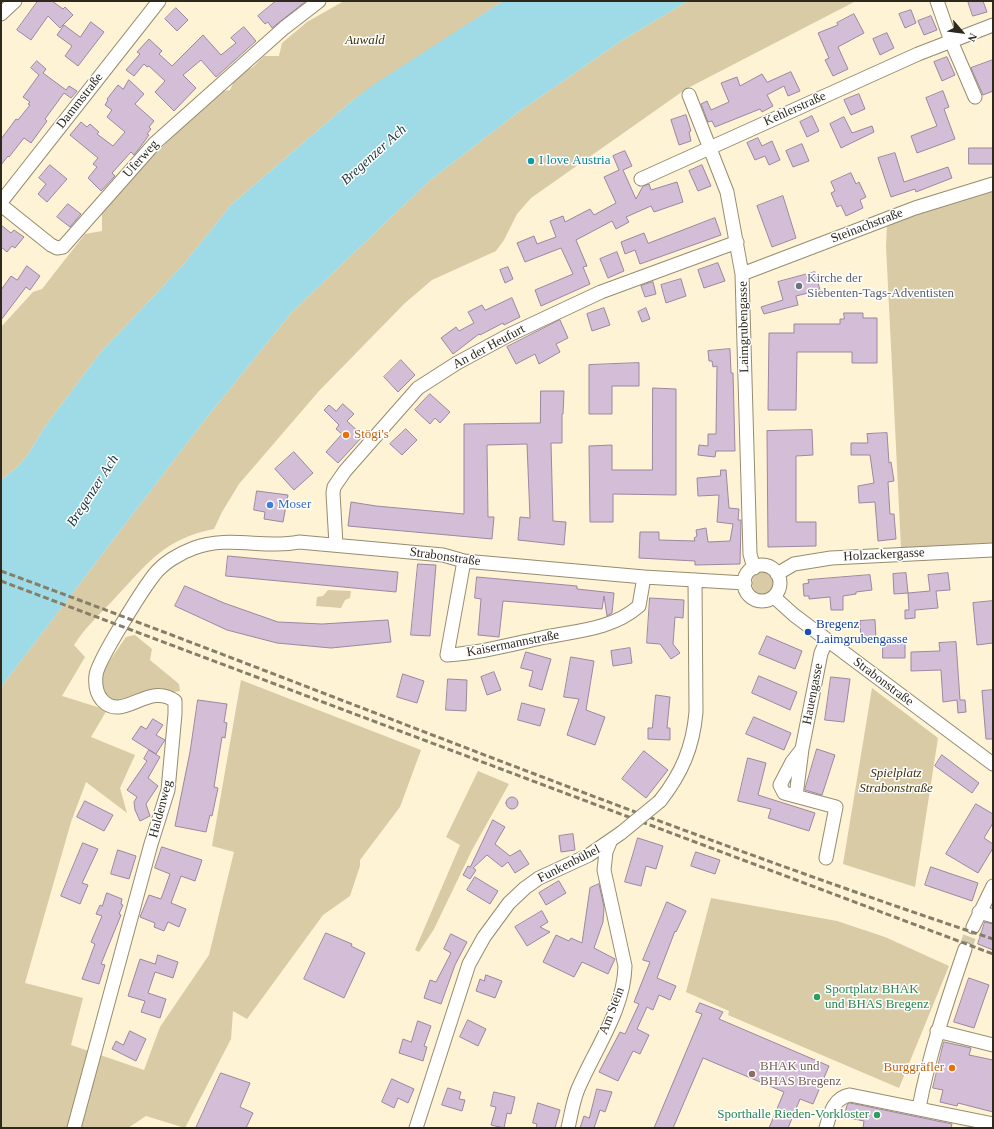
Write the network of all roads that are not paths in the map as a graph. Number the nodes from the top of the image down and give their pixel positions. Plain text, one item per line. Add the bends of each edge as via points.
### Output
1 (15, 1) edge
2 (159, 1) edge
3 (319, 1) edge
4 (937, 1) edge
5 (1, 14) edge
6 (993, 25) edge
7 (951, 41) junction
8 (689, 94) dead end
9 (975, 97) dead end
10 (709, 147) junction
11 (641, 179) dead end
12 (993, 184) edge
13 (1, 202) edge
14 (1, 205) edge
15 (737, 242) junction
16 (742, 274) junction
17 (336, 545) junction
18 (993, 550) edge
19 (464, 561) junction
20 (754, 568) junction
21 (154, 574) joint
22 (777, 574) junction
23 (644, 577) junction
24 (695, 580) junction
25 (745, 583) junction
26 (774, 597) junction
27 (827, 640) junction
28 (802, 749) junction
29 (993, 764) edge
30 (796, 796) junction
31 (610, 842) junction
32 (826, 858) dead end
33 (993, 886) edge
34 (979, 912) junction
35 (993, 916) edge
36 (973, 926) tunnel mouth
37 (965, 950) tunnel mouth
38 (937, 1031) junction
39 (993, 1045) edge
40 (919, 1108) junction
41 (993, 1124) edge
42 (74, 1128) edge
43 (416, 1128) edge
44 (568, 1128) edge
45 (826, 1128) edge

1 - 5 street
2 - 13 street, Dammstraße
3 - 14 street, Uferweg via 284,28 155,143 63,247 51,245
4 - 7 street
6 - 7 street, Kehlerstraße
7 - 9 street
7 - 10 street, Kehlerstraße
8 - 10 street, Laimgrubengasse
10 - 11 street, Kehlerstraße
10 - 15 street, Laimgrubengasse via 727,192
12 - 16 street, Steinachstraße via 915,208
15 - 16 street, Laimgrubengasse
15 - 17 street, An der Heufurt via 601,292 509,335 418,388 334,486
16 - 20 street, Laimgrubengasse via 750,554
17 - 19 street, Strabonstraße via 443,555
17 - 21 street, Strabonstraße via 299,542 286,545 255,542 212,544 176,556
18 - 22 street, Holzackergasse via 831,558 794,564
19 - 23 street, Strabonstraße
19 - 23 street, Kaisermannstraße via 447,655 473,653 592,629 620,619 639,606
20 - 22 street via 764,566
20 - 25 street via 748,574
21 - 42 street, Haldenweg via 104,656 96,673 96,691 110,707 120,707 158,694 175,701 176,714 168,790
22 - 26 street via 779,588
23 - 24 street, Strabonstraße
24 - 25 street, Strabonstraße
24 - 31 street, Funkenbühel, bridge via 696,712 690,747 679,775 660,801
25 - 26 street via 747,592 754,599 764,601
26 - 27 street, Strabonstraße
27 - 28 street, Hauengasse via 821,653
27 - 29 street, Strabonstraße
28 - 30 street, Hauengasse
28 - 30 street, Hauengasse via 780,785 784,793
30 - 32 street, Hauengasse via 836,807
31 - 43 street, Funkenbühel via 575,863 539,878 525,888 509,903 484,937 469,964
31 - 44 street, Am Stein via 604,870 625,966 623,982 616,1007 578,1090
33 - 34 street
34 - 35 street
34 - 36 street
37 - 38 street
38 - 39 street
38 - 40 street via 925,1072
40 - 41 street
40 - 45 street via 844,1096 833,1107

